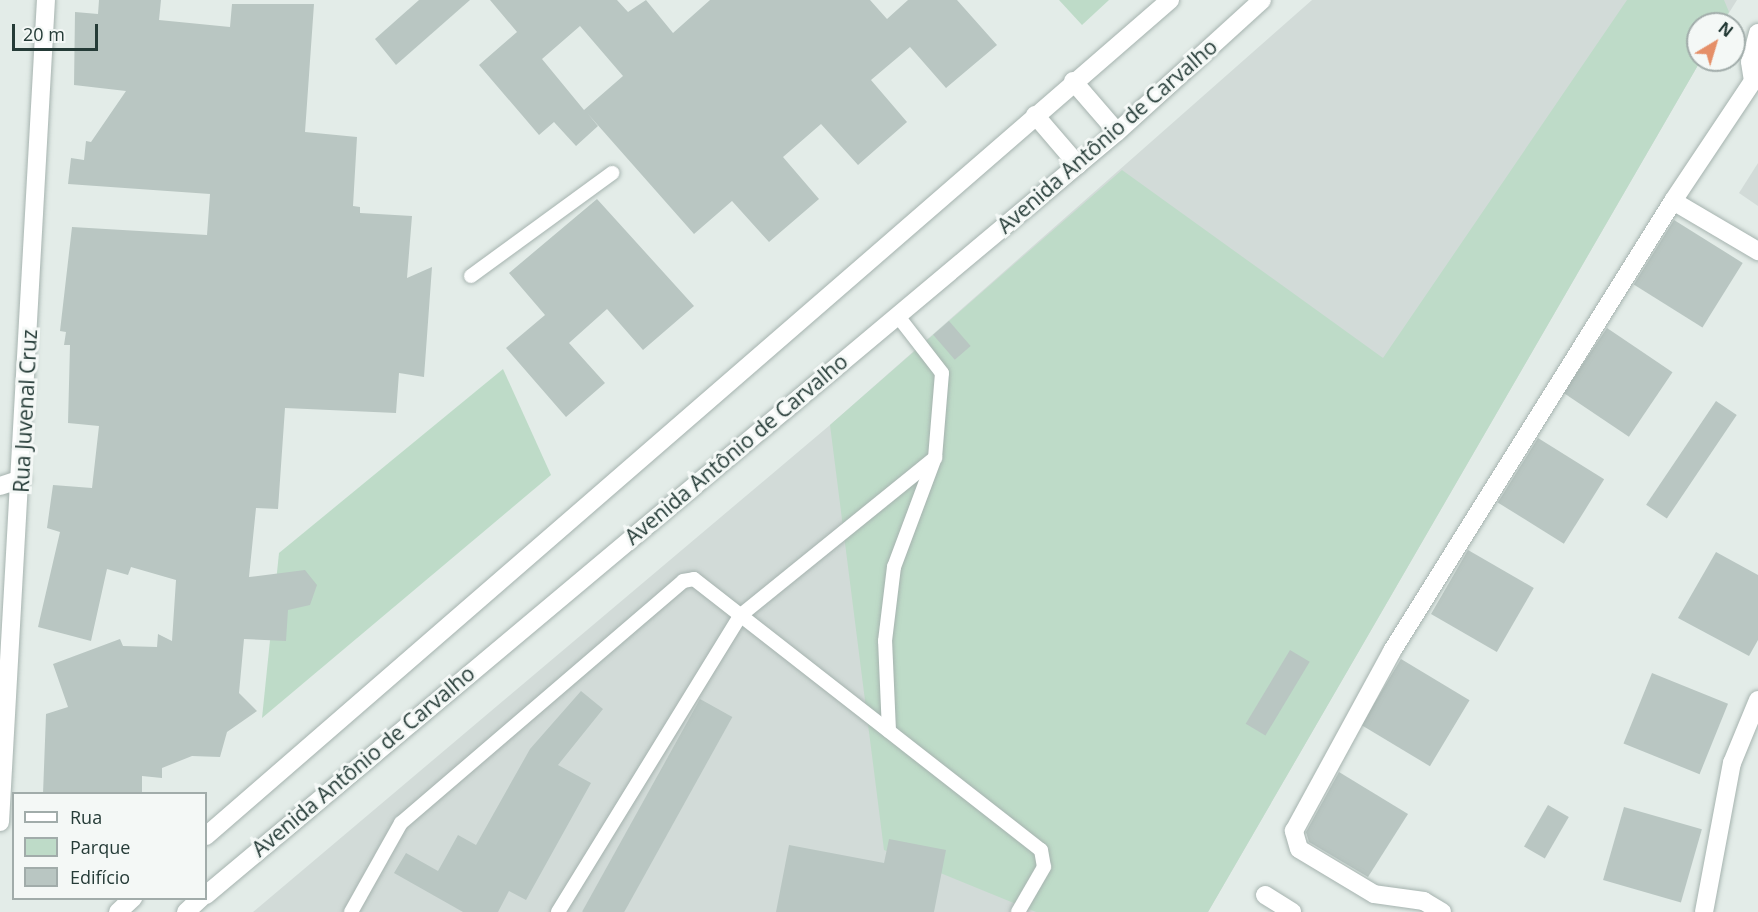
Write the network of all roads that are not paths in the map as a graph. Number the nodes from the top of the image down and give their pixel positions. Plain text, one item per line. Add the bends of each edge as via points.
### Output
1 (46, 0) edge
2 (1170, 0) edge
3 (1262, 0) edge
4 (1758, 33) edge
5 (1756, 80) edge
6 (1073, 81) junction
7 (1035, 115) junction
8 (1117, 132) junction
9 (1078, 165) junction
10 (612, 173) dead end
11 (1673, 201) junction
12 (1758, 251) edge
13 (471, 276) dead end
14 (897, 315) junction
15 (935, 458) junction
16 (22, 479) junction
17 (0, 486) edge
18 (741, 615) junction
19 (1758, 700) edge
20 (889, 730) junction
21 (1752, 730) edge
22 (0, 822) edge
23 (207, 835) edge
24 (207, 894) edge
25 (1265, 895) dead end
26 (131, 900) edge
27 (199, 900) edge
28 (117, 912) edge
29 (186, 912) edge
30 (351, 912) edge
31 (558, 912) edge
32 (1018, 912) edge
33 (1292, 912) edge
34 (1442, 912) edge
35 (1704, 912) edge

1 - 16 main road, Rua Juvenal Cruz
2 - 6 main road
3 - 8 main road, Avenida Antônio de Carvalho
4 - 5 main road via 1750,44
5 - 11 main road
6 - 7 main road
6 - 8 main road
7 - 9 main road
7 - 23 main road
8 - 9 main road, Avenida Antônio de Carvalho
9 - 14 main road, Avenida Antônio de Carvalho
10 - 13 lane
11 - 12 main road
11 - 34 main road via 1392,651 1294,831 1299,849 1374,894 1424,901
14 - 15 lane via 942,373
14 - 24 main road, Avenida Antônio de Carvalho
15 - 18 lane
15 - 20 lane via 894,567 885,641
16 - 17 main road
16 - 22 main road, Rua Juvenal Cruz
18 - 20 lane
18 - 30 lane via 700,581 683,581 401,823
18 - 31 lane
19 - 21 main road
20 - 32 lane via 1045,855 1044,867
21 - 35 main road via 1732,763
25 - 33 main road
26 - 28 main road
27 - 29 main road

